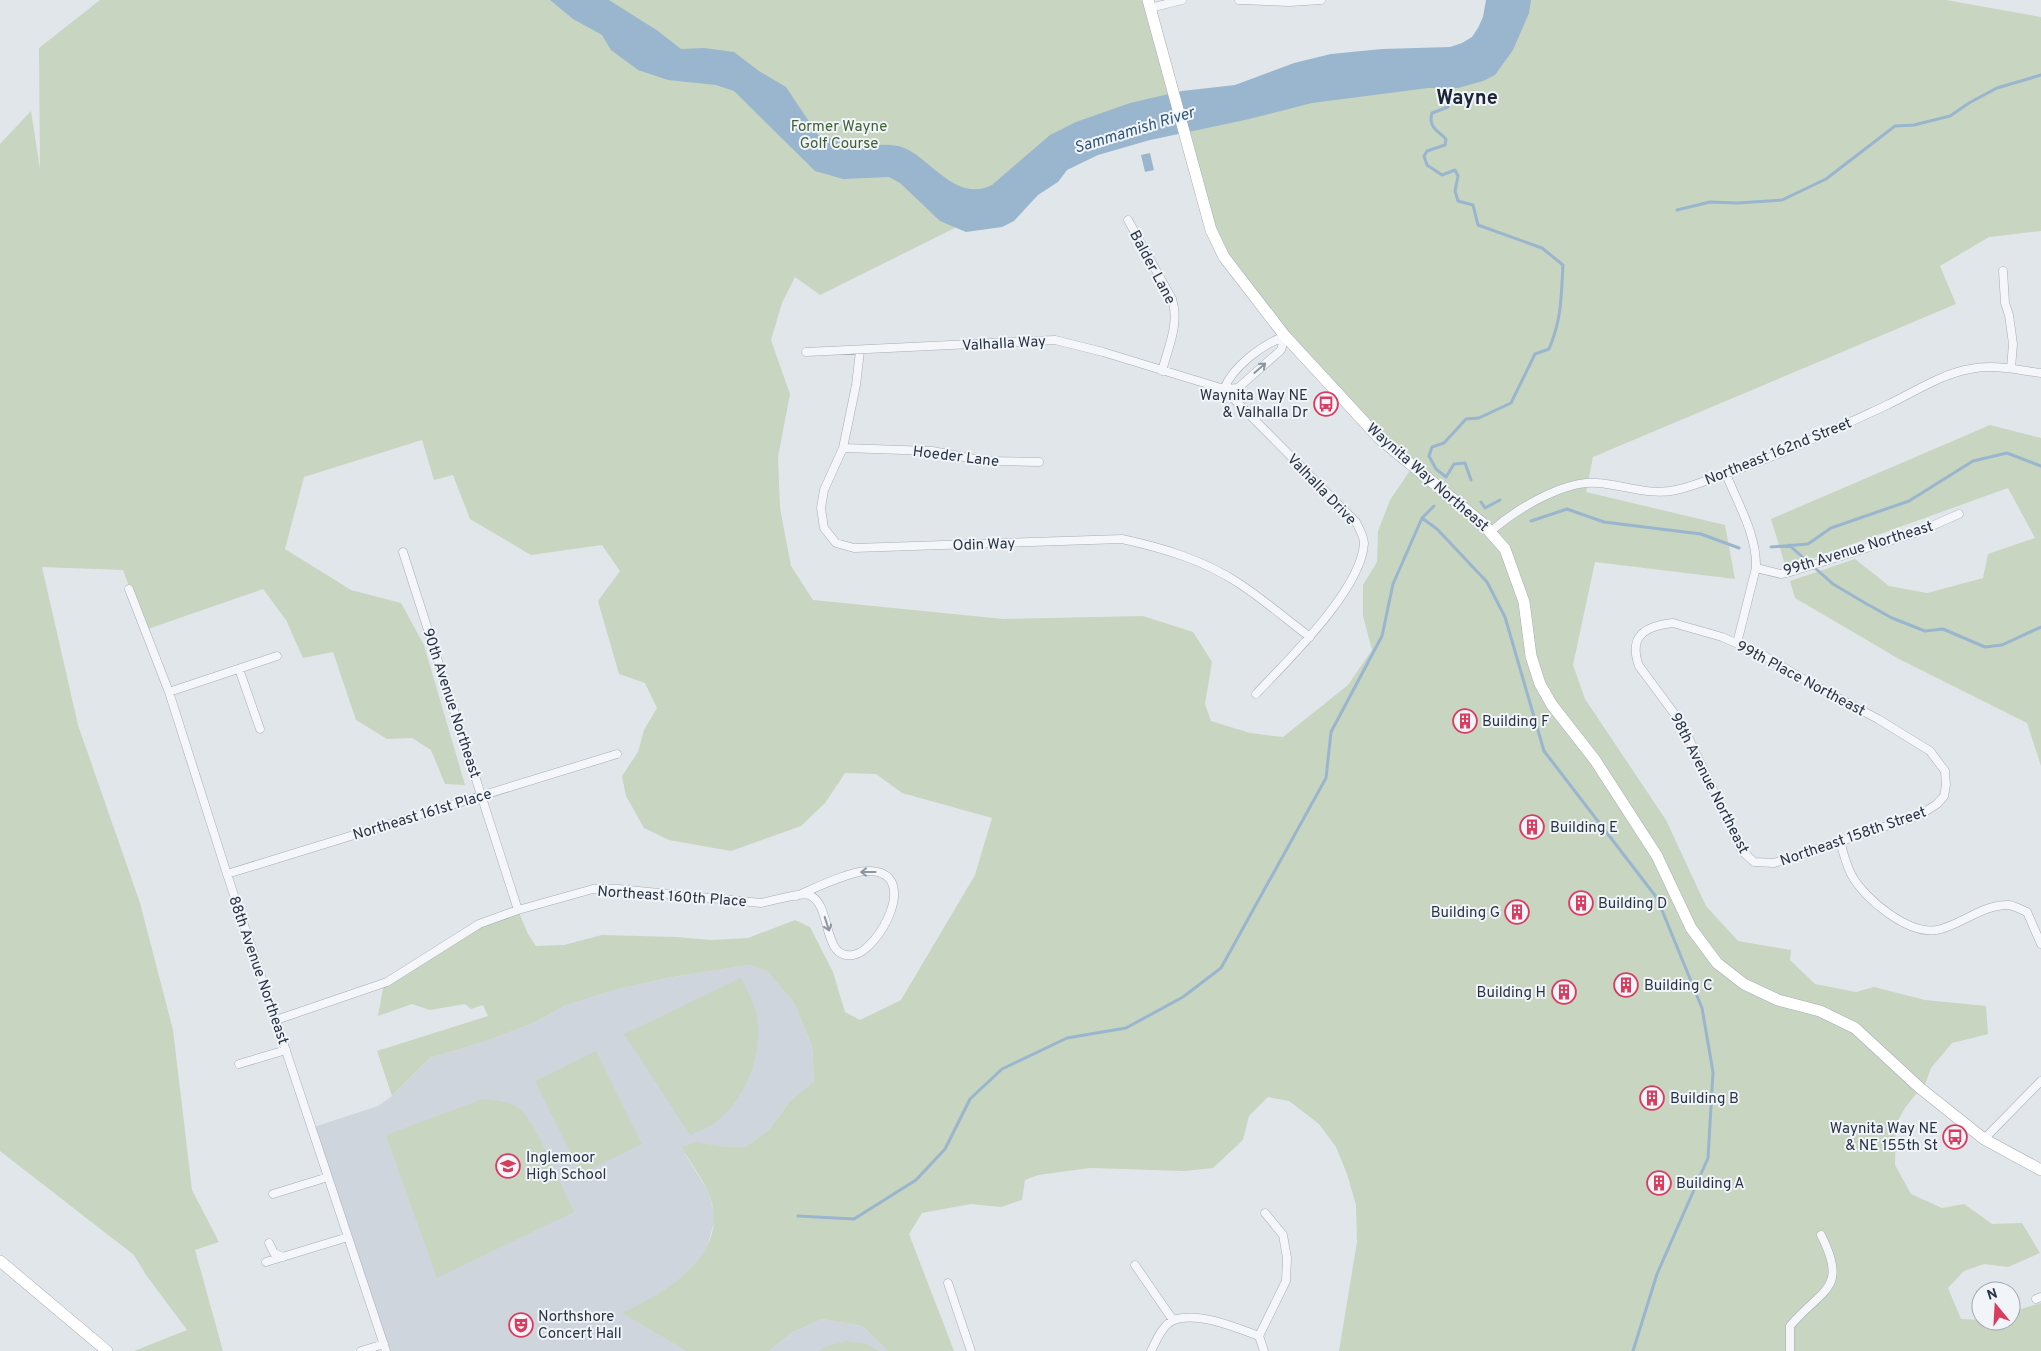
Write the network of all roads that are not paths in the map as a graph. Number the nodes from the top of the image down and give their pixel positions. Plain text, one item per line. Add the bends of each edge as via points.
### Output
1 (1182, 0) edge
2 (1239, 0) edge
3 (1321, 0) edge
4 (1149, 4) edge
5 (1128, 220) dead end
6 (2003, 271) dead end
7 (1285, 336) junction
8 (860, 351) junction
9 (806, 352) dead end
10 (2011, 368) junction
11 (1162, 371) junction
12 (2041, 373) edge
13 (1224, 390) junction
14 (843, 448) junction
15 (1039, 462) dead end
16 (1726, 474) junction
17 (1959, 514) dead end
18 (1490, 532) junction
19 (403, 552) dead end
20 (1756, 568) junction
21 (129, 589) dead end
22 (1648, 629) joint
23 (1310, 637) junction
24 (1737, 643) junction
25 (277, 656) dead end
26 (239, 669) junction
27 (169, 692) junction
28 (1256, 694) dead end
29 (260, 729) dead end
30 (617, 754) dead end
31 (1941, 765) joint
32 (483, 795) junction
33 (1840, 841) junction
34 (1754, 862) joint
35 (227, 874) junction
36 (796, 896) junction
37 (518, 910) junction
38 (2041, 944) edge
39 (276, 1020) junction
40 (286, 1050) junction
41 (239, 1064) dead end
42 (2041, 1081) edge
43 (1984, 1139) junction
44 (2041, 1170) edge
45 (328, 1177) junction
46 (274, 1194) dead end
47 (1265, 1213) dead end
48 (1821, 1235) dead end
49 (348, 1237) junction
50 (269, 1243) dead end
51 (285, 1257) junction
52 (0, 1260) edge
53 (266, 1262) dead end
54 (1135, 1265) dead end
55 (948, 1283) dead end
56 (1174, 1320) junction
57 (1259, 1336) junction
58 (385, 1347) edge
59 (107, 1351) edge
60 (361, 1351) edge
61 (971, 1351) edge
62 (1151, 1351) edge
63 (1264, 1351) edge
64 (1790, 1351) edge

1 - 4 street
2 - 3 street
4 - 7 main road, Waynita Way Northeast via 1211,230 1224,257
5 - 11 street, Balder Lane via 1176,310
6 - 10 street via 2013,344
7 - 13 street via 1269,342 1229,377
13 -> 7 street via 1238,388 1281,350
7 - 18 main road, Waynita Way Northeast via 1380,438
8 - 9 street, Valhalla Way
8 - 11 street, Valhalla Way via 1054,340
8 - 14 street, Odin Way
10 - 12 street, Northeast 162nd Street
10 - 16 street, Northeast 162nd Street via 1982,367 1956,372 1831,431
11 - 13 street, Valhalla Way
13 - 23 street, Valhalla Drive via 1356,522 1364,541 1355,576
14 - 15 street, Hoeder Lane via 932,451 986,461
14 - 23 street, Odin Way via 824,490 821,508 824,528 836,543 854,548 1122,539 1163,548 1196,561 1238,583
16 - 18 street, Northeast 162nd Street via 1667,492 1637,491 1600,483 1574,484 1521,509
16 - 20 street via 1754,543
17 - 20 street, 99th Avenue Northeast via 1918,532 1790,572 1781,574
18 - 43 main road, Waynita Way Northeast via 1505,549 1516,575 1524,602 1531,656 1540,684 1552,705 1595,760 1657,856 1682,910 1700,942 1717,963 1744,984 1778,1000 1820,1011 1854,1028 1920,1088
19 - 32 street, 90th Avenue Northeast
20 - 24 street
21 - 27 street, 88th Avenue Northeast
22 - 24 street, 99th Place Northeast via 1673,623
22 - 34 street, 98th Avenue Northeast via 1637,639 1635,656 1639,666 1682,724 1742,851
23 - 28 street, Valhalla Drive
24 - 31 street, 99th Place Northeast via 1878,719 1930,752
25 - 26 street
26 - 27 street
26 - 29 street
27 - 35 street, 88th Avenue Northeast
30 - 32 street, Northeast 161st Place
31 - 33 street, Northeast 158th Street via 1946,778 1944,796 1930,811
32 - 35 street, Northeast 161st Place
32 - 37 street, 90th Avenue Northeast
33 - 34 street, Northeast 158th Street via 1774,863
33 - 38 street via 1857,882 1903,924 1939,930 1994,907 2010,905 2027,912
35 - 39 street, 88th Avenue Northeast
36 -> 36 street, Northeast 160th Place via 809,896 818,902 836,949 846,955 869,947 892,910 896,896 886,877 867,871
36 - 37 street, Northeast 160th Place via 761,903 593,889
37 - 39 street, Northeast 160th Place via 479,924 387,982
39 - 40 street, 88th Avenue Northeast
40 - 41 street
40 - 45 street, 88th Avenue Northeast
42 - 43 street
43 - 44 main road, Waynita Way Northeast
45 - 46 street
45 - 49 street, 88th Avenue Northeast
47 - 57 street via 1283,1235 1286,1281
48 - 64 street via 1830,1252 1834,1276 1823,1295 1804,1309 1790,1326
49 - 51 street
49 - 58 street, 88th Avenue Northeast
50 - 51 street via 274,1253
51 - 53 street
52 - 59 main road
54 - 56 street
55 - 61 street
56 - 57 street via 1196,1317
56 - 62 street via 1160,1333
57 - 63 street
58 - 60 street

